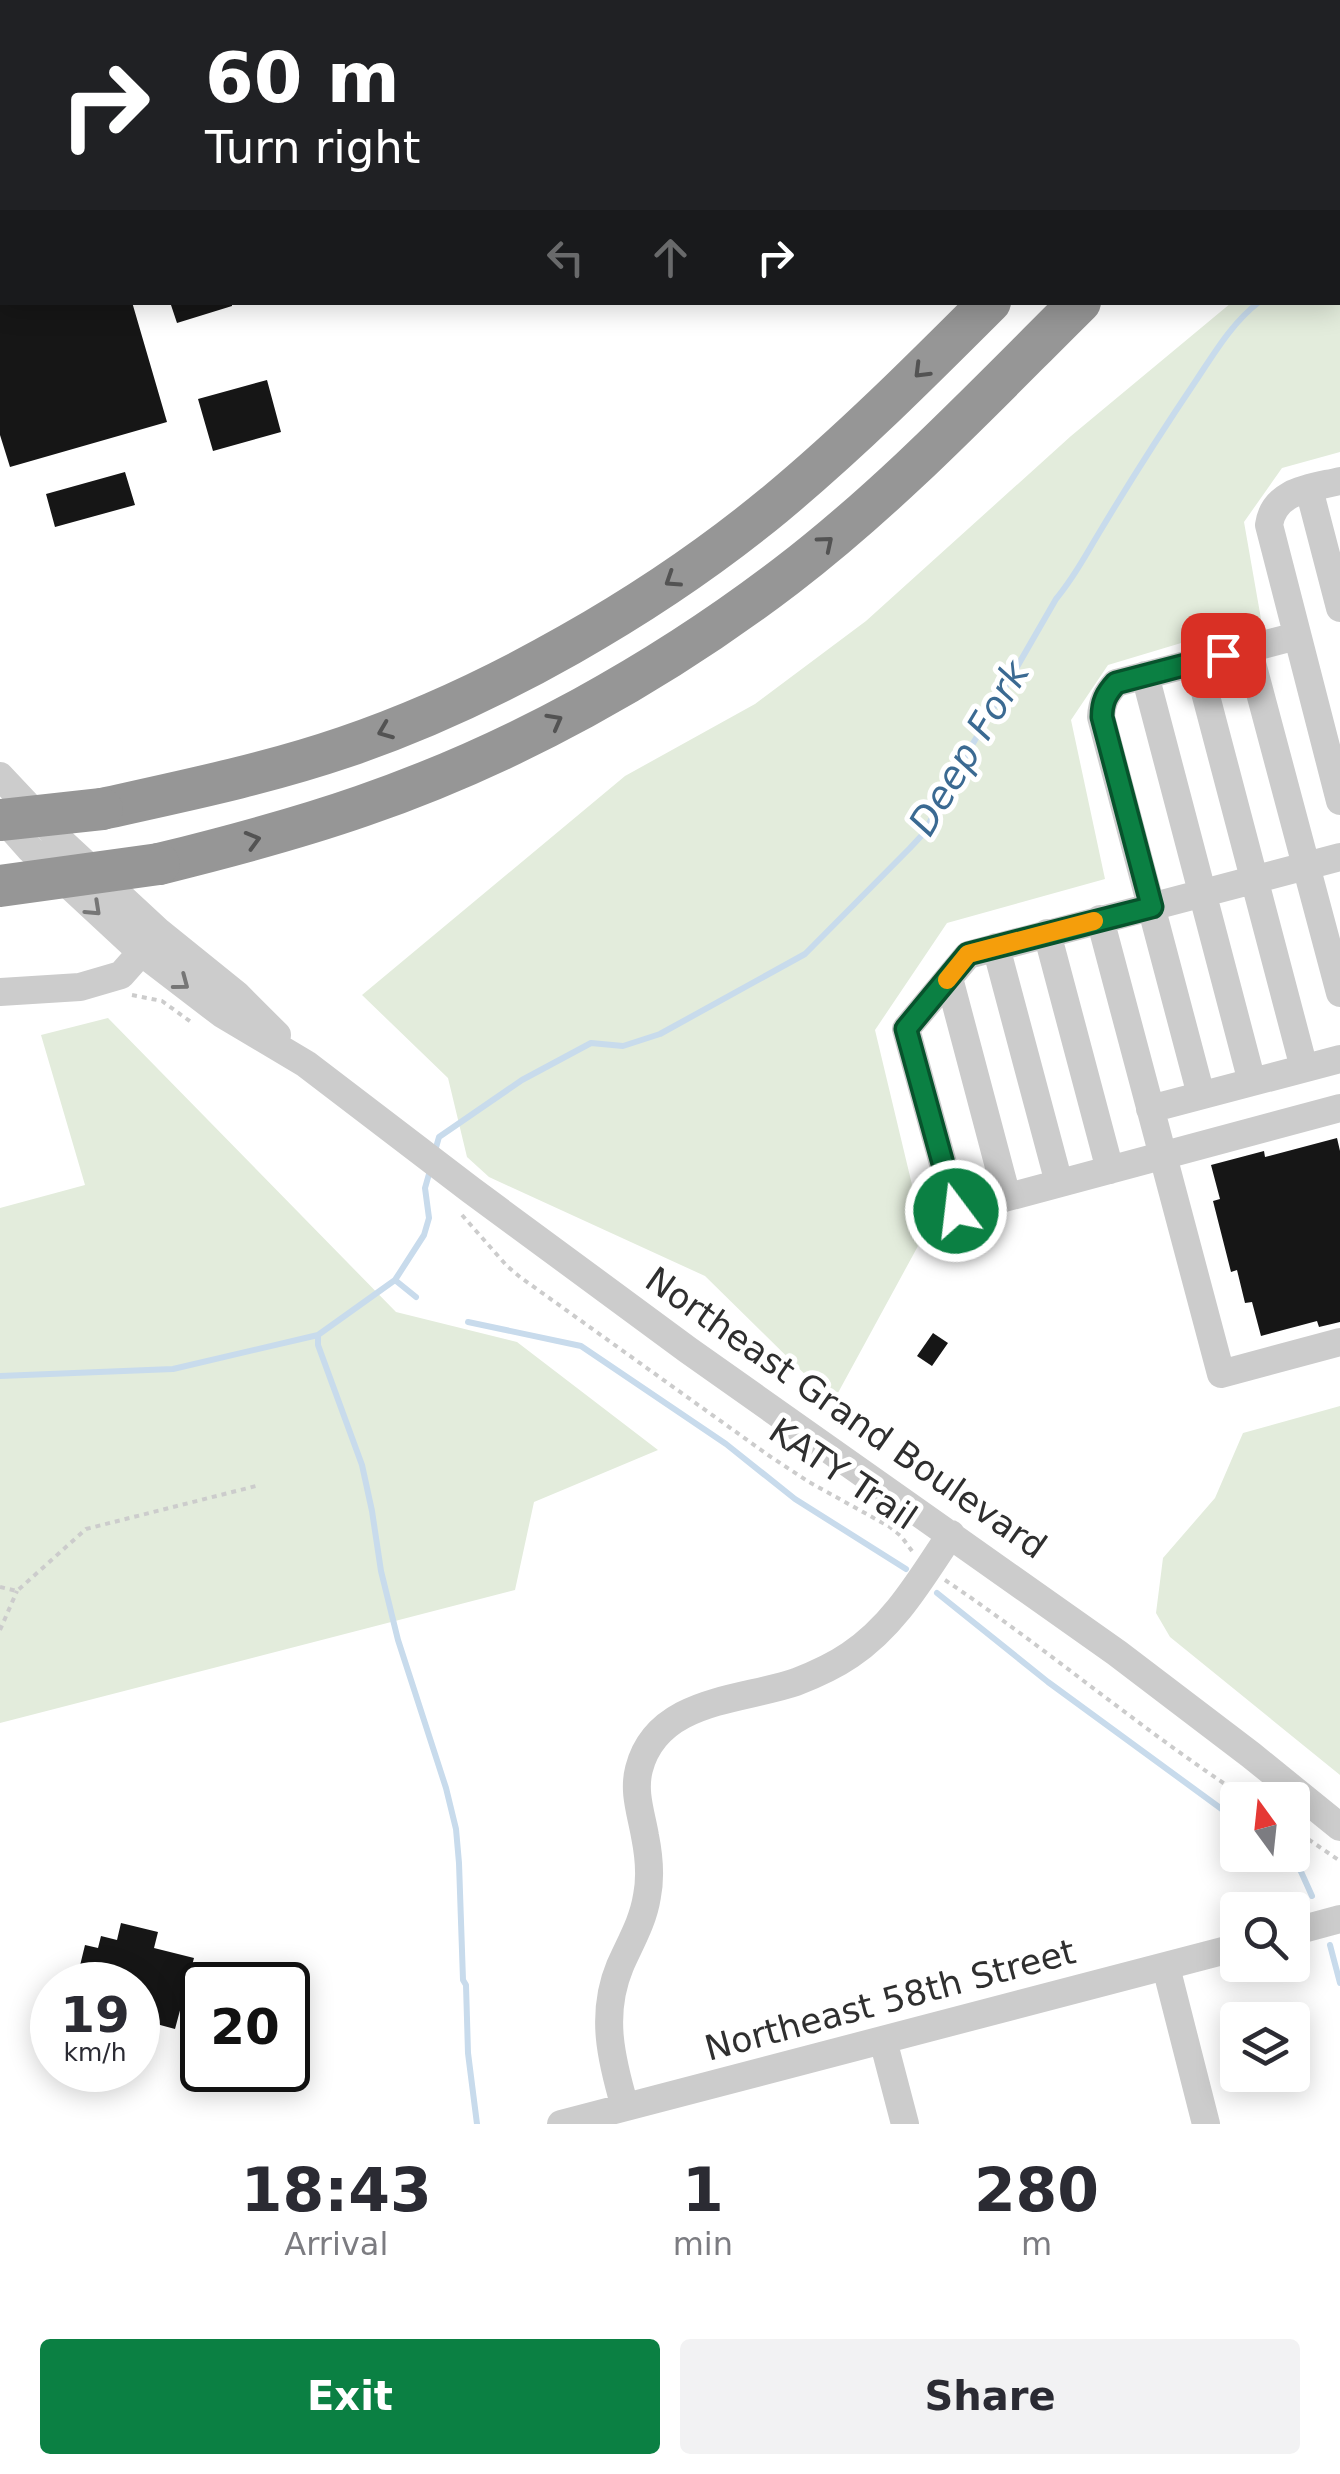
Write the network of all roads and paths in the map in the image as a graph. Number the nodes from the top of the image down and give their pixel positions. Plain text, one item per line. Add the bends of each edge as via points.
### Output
1 (987, 305) edge
2 (1077, 305) edge
3 (1340, 480) edge
4 (1308, 489) junction
5 (1340, 608) edge
6 (1297, 636) junction
7 (1248, 648) junction
8 (1197, 662) junction
9 (1145, 675) junction
10 (0, 776) edge
11 (1340, 801) edge
12 (0, 818) edge
13 (1340, 856) edge
14 (1306, 866) junction
15 (1254, 879) junction
16 (0, 886) edge
17 (1202, 892) junction
18 (1152, 907) junction
19 (1100, 919) junction
20 (1047, 934) junction
21 (150, 942) junction
22 (996, 947) junction
23 (949, 978) junction
24 (0, 992) edge
25 (1340, 993) edge
26 (130, 995) dead end
27 (193, 1024) dead end
28 (1340, 1059) edge
29 (1304, 1068) junction
30 (1252, 1082) junction
31 (1201, 1095) junction
32 (1340, 1108) edge
33 (1150, 1109) junction
34 (1162, 1156) junction
35 (1110, 1170) junction
36 (1058, 1183) junction
37 (1007, 1197) junction
38 (468, 1203) junction
39 (1340, 1342) edge
40 (260, 1485) dead end
41 (951, 1534) junction
42 (928, 1568) junction
43 (0, 1587) edge
44 (18, 1591) junction
45 (0, 1630) edge
46 (1223, 1782) edge
47 (1340, 1826) edge
48 (1310, 1840) edge
49 (1340, 1861) edge
50 (1340, 1918) edge
51 (1310, 1927) edge
52 (1220, 1952) edge
53 (1166, 1967) junction
54 (883, 2040) junction
55 (625, 2107) junction
56 (561, 2124) edge
57 (905, 2124) edge
58 (1206, 2124) edge

1 -> 12 highway, bridge via 771,508 574,641 493,684 346,747 246,776 102,809
16 -> 2 highway, bridge via 159,864 246,843 365,805 532,734 760,596 923,456
3 - 4 street
4 - 5 street
4 - 6 street via 1288,494 1268,524
6 - 7 street
6 - 11 street
7 - 8 street
7 - 14 street
8 - 9 street
8 - 15 street
9 - 17 street
9 - 18 street via 1116,683 1102,717
10 - 21 street, Northeast Grand Boulevard
12 -> 21 street, Northeast Grand Boulevard
13 - 14 street
14 - 15 street
14 - 25 street
15 - 17 street
15 - 29 street
17 - 18 street
17 - 30 street
18 - 19 street
18 - 31 street
19 - 20 street
19 - 33 street
20 - 22 street
20 - 35 street
21 - 24 street via 121,975 80,987
21 - 38 street, Northeast Grand Boulevard via 236,995
22 - 23 street via 968,954
22 - 36 street
23 - 37 street
23 - 37 street via 906,1029 956,1211
26 - 27 path via 162,1002
28 - 29 street
29 - 30 street
30 - 31 street
31 - 33 street
32 - 34 street
33 - 34 street
34 - 35 street
34 - 39 street via 1221,1374
35 - 36 street
36 - 37 street
38 - 41 street, Northeast Grand Boulevard
38 - 42 path, KATY Trail via 520,1277 768,1456 890,1527
40 - 44 path via 86,1529
41 - 42 street
41 - 47 street, Northeast Grand Boulevard via 1118,1653
42 - 46 path, KATY Trail
42 - 55 street via 897,1612 850,1656 795,1682 677,1717 645,1754 636,1796 648,1896 614,1982 608,2021
43 - 44 path
44 - 45 path
48 - 49 path
50 - 51 street
52 - 53 street, Northeast 58th Street
53 - 54 street, Northeast 58th Street
53 - 58 street
54 - 55 street, Northeast 58th Street
54 - 57 street
55 - 56 street, Northeast 58th Street

